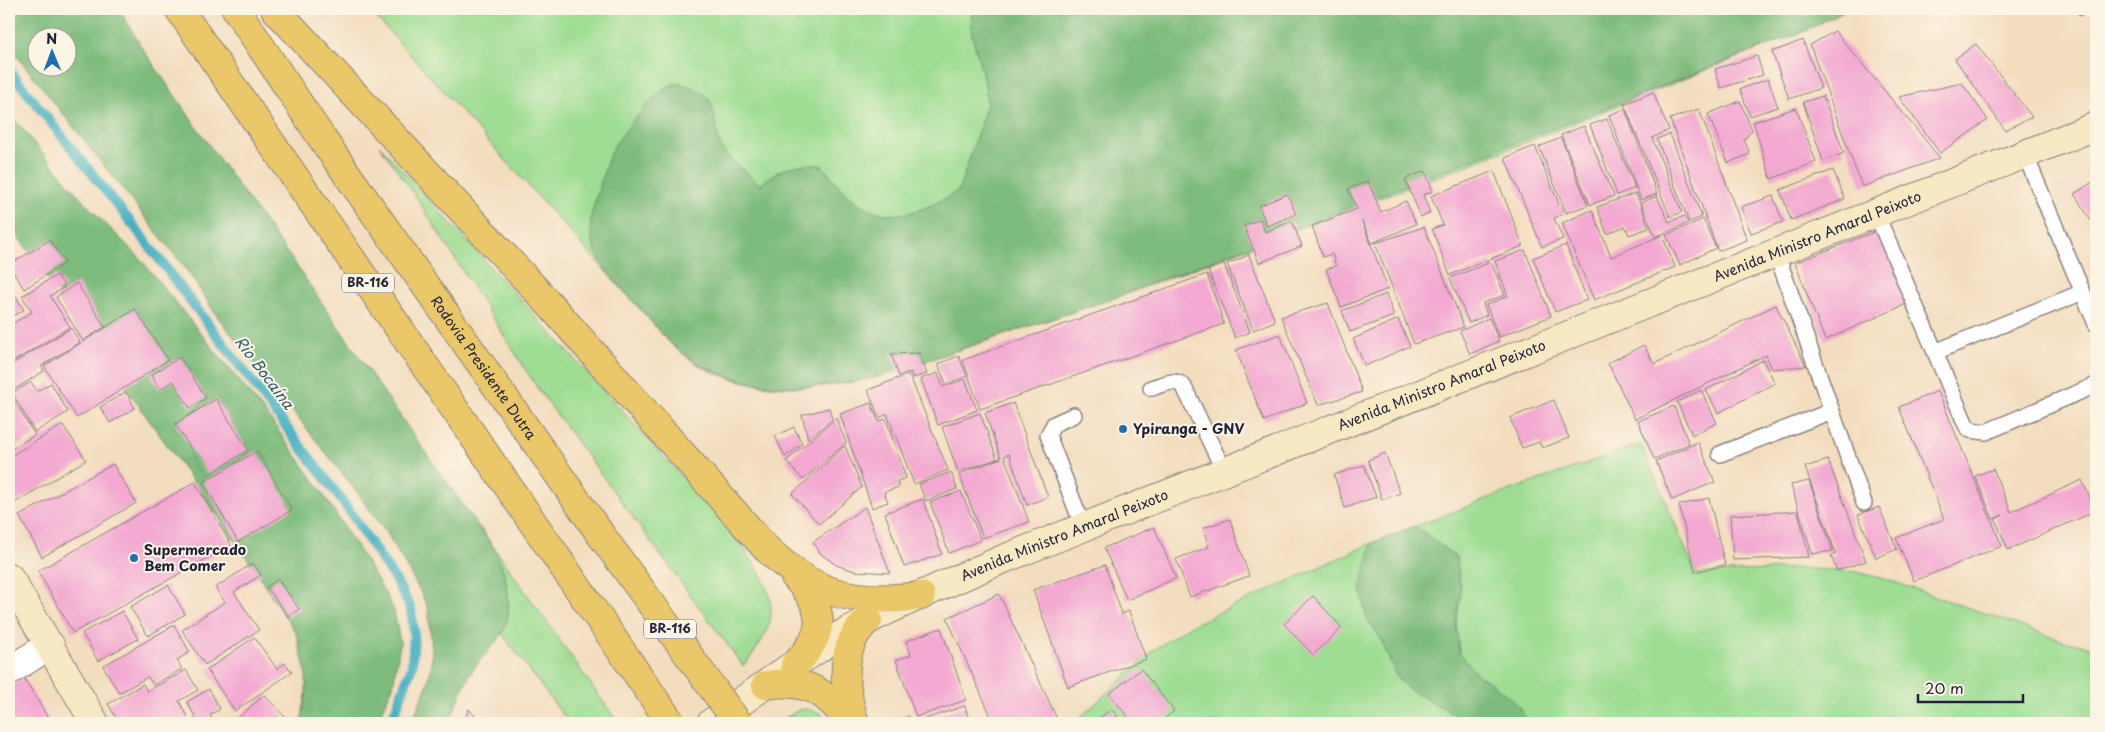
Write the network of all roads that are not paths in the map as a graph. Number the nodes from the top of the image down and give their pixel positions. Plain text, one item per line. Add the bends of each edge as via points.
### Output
1 (179, 9) edge
2 (236, 9) edge
3 (275, 9) edge
4 (2096, 126) edge
5 (2025, 154) junction
6 (1876, 212) junction
7 (1776, 252) junction
8 (2083, 292) junction
9 (2096, 324) edge
10 (1934, 352) junction
11 (2096, 385) edge
12 (1151, 388) dead end
13 (1832, 411) junction
14 (1074, 415) dead end
15 (1720, 454) dead end
16 (1224, 471) junction
17 (1864, 503) dead end
18 (1083, 527) junction
19 (788, 569) junction
20 (9, 576) edge
21 (921, 596) junction
22 (868, 620) junction
23 (50, 645) junction
24 (795, 665) junction
25 (9, 671) edge
26 (766, 685) junction
27 (95, 723) edge
28 (671, 723) edge
29 (711, 723) edge
30 (738, 723) edge
31 (850, 723) edge
32 (855, 723) edge

1 - 28 highway, BR-116
2 - 30 highway, Rodovia Presidente Dutra / BR-116, bridge via 323,140
3 - 19 highway via 544,298 763,545
4 - 5 main road, Avenida Ministro Amaral Peixoto
5 - 6 main road, Avenida Ministro Amaral Peixoto
5 - 8 lane
6 - 7 main road, Avenida Ministro Amaral Peixoto
6 - 10 lane
7 - 13 lane
7 - 16 main road, Avenida Ministro Amaral Peixoto
8 - 9 lane
8 - 10 lane
10 - 11 lane via 1966,425 1975,432 1986,432
12 - 16 lane via 1172,382 1184,386
13 - 15 lane
13 - 17 lane
14 - 18 lane via 1054,424 1048,435
16 - 18 main road, Avenida Ministro Amaral Peixoto
18 - 21 main road, Avenida Ministro Amaral Peixoto
19 - 21 highway via 808,582 847,596 875,599
19 - 24 highway via 812,595 820,620 814,642
20 - 23 main road
21 - 22 main road, Avenida Ministro Amaral Peixoto
22 - 24 main road, Avenida Ministro Amaral Peixoto
22 - 32 highway via 855,634 846,663 847,694
23 - 25 street
23 - 27 main road
24 - 26 main road, Avenida Ministro Amaral Peixoto
26 - 29 main road, Avenida Ministro Amaral Peixoto
26 - 31 highway via 787,683 811,687 825,696

